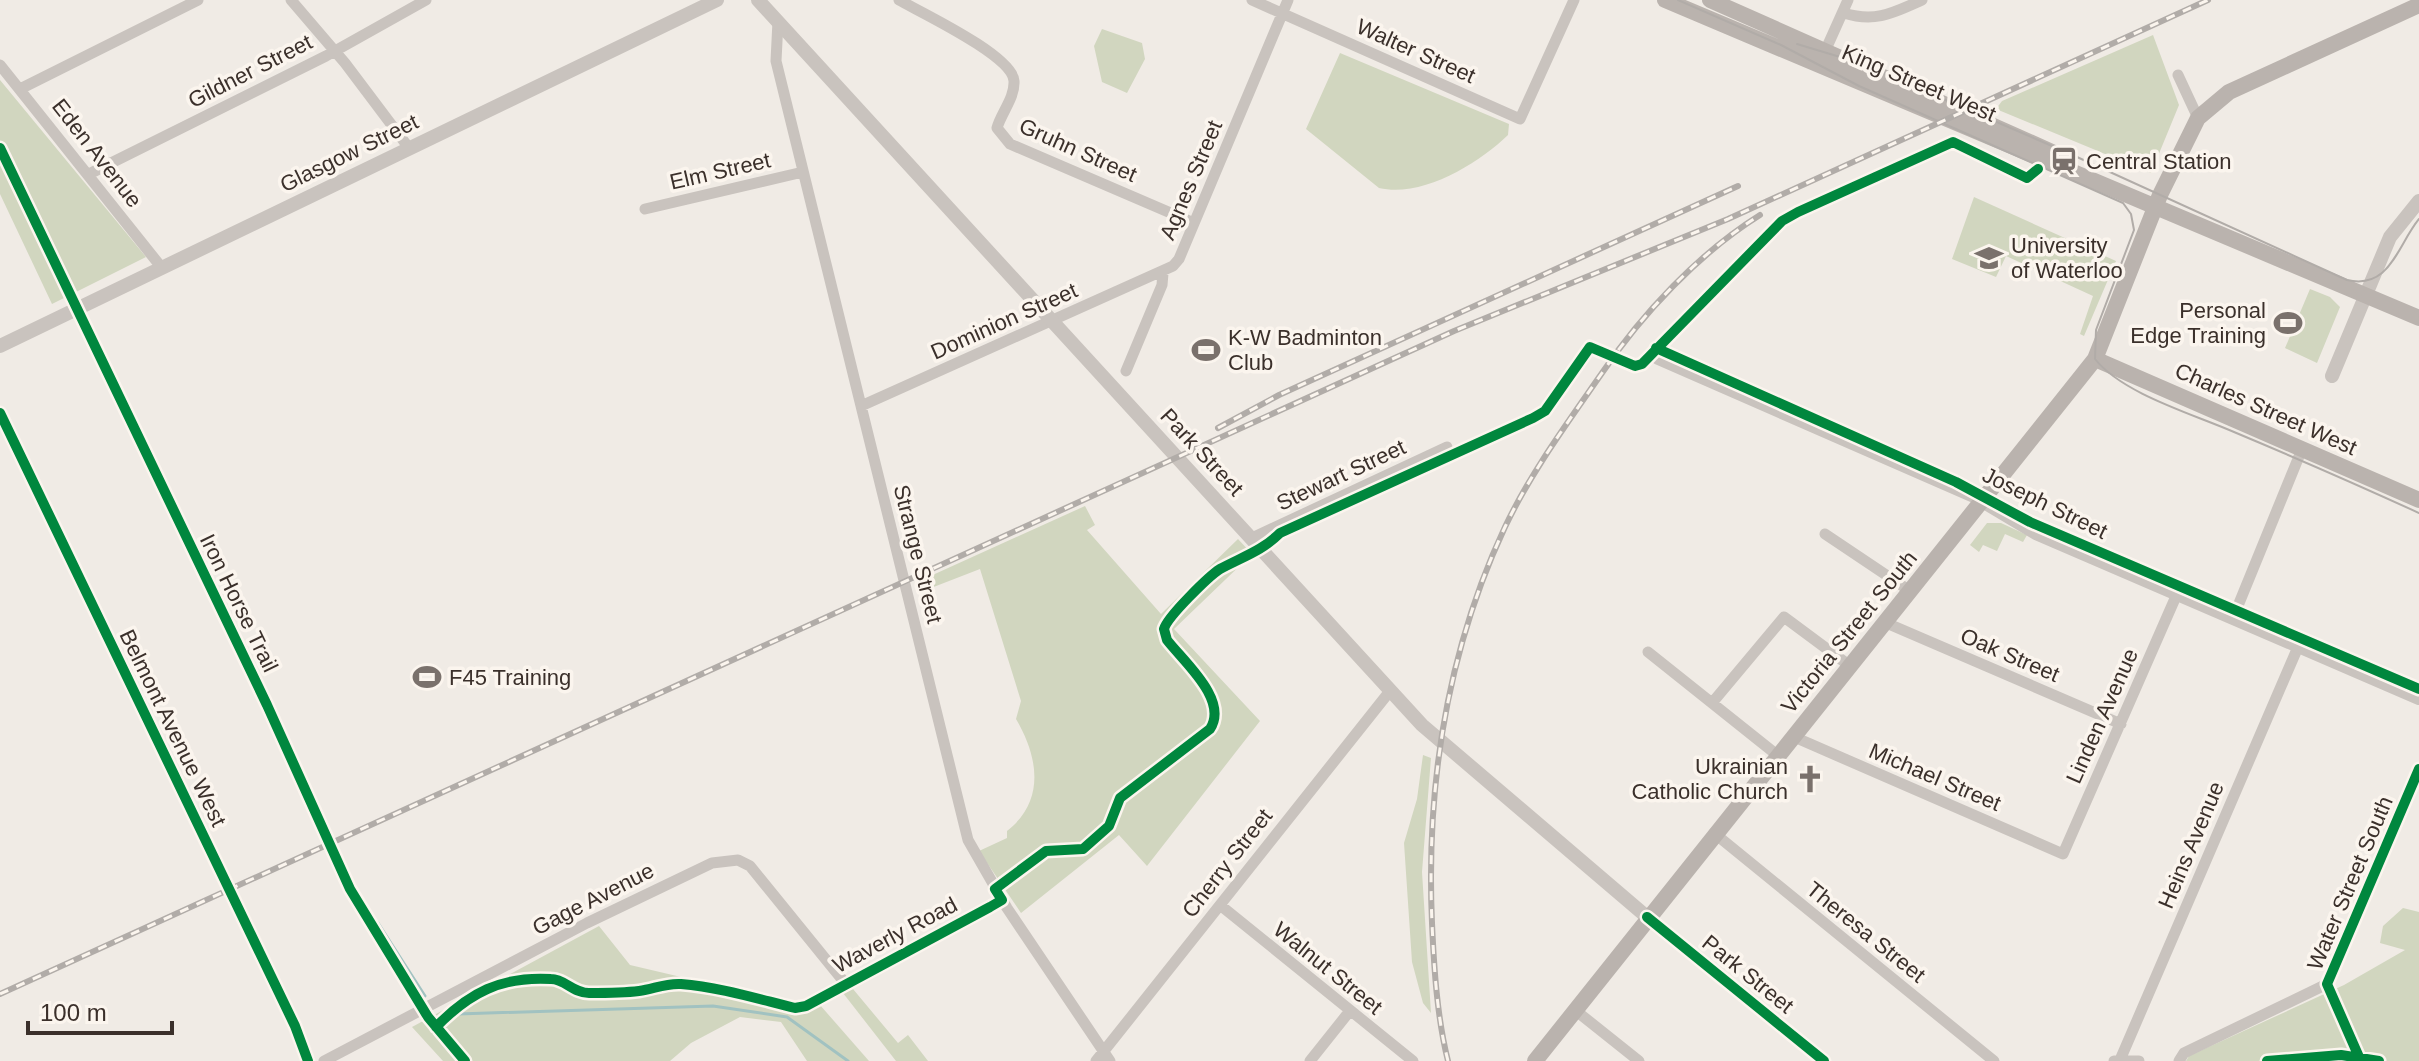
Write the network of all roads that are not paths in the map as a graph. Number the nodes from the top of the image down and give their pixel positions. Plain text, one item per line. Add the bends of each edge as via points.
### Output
1 (198, 0) edge
2 (291, 0) edge
3 (426, 0) edge
4 (717, 0) edge
5 (758, 0) edge
6 (899, 0) edge
7 (1252, 0) edge
8 (1288, 0) edge
9 (1574, 0) edge
10 (1665, 0) edge
11 (1710, 0) edge
12 (1848, 0) edge
13 (1922, 0) edge
14 (2419, 5) edge
15 (1282, 13) junction
16 (1844, 13) junction
17 (778, 21) junction
18 (334, 51) junction
19 (1822, 59) junction
20 (0, 65) edge
21 (2178, 75) dead end
22 (20, 89) junction
23 (2198, 118) junction
24 (409, 148) junction
25 (803, 172) junction
26 (89, 174) junction
27 (2419, 201) edge
28 (2155, 206) junction
29 (645, 209) dead end
30 (1194, 223) junction
31 (162, 268) junction
32 (1163, 273) junction
33 (2365, 295) junction
34 (2419, 318) edge
35 (1051, 321) junction
36 (0, 346) edge
37 (1657, 359) dead end
38 (2095, 359) junction
39 (1126, 371) dead end
40 (2332, 376) dead end
41 (861, 406) junction
42 (0, 413) edge
43 (1447, 447) dead end
44 (2302, 449) junction
45 (2419, 500) edge
46 (1984, 502) junction
47 (1825, 534) dead end
48 (1252, 538) junction
49 (1910, 591) junction
50 (2177, 594) junction
51 (2233, 618) junction
52 (1884, 622) junction
53 (2298, 647) junction
54 (1648, 652) dead end
55 (1850, 666) junction
56 (1390, 691) junction
57 (2419, 698) edge
58 (1712, 703) junction
59 (2121, 724) junction
60 (1792, 736) junction
61 (1777, 755) junction
62 (2419, 769) edge
63 (1714, 833) junction
64 (2063, 854) joint
65 (1002, 900) junction
66 (1220, 905) junction
67 (1647, 917) junction
68 (845, 983) junction
69 (2327, 984) junction
70 (806, 1006) dead end
71 (1575, 1010) junction
72 (1349, 1012) junction
73 (2359, 1057) junction
74 (1103, 1058) edge
75 (2117, 1060) edge
76 (308, 1061) edge
77 (324, 1061) edge
78 (1310, 1061) edge
79 (1413, 1061) edge
80 (1535, 1061) edge
81 (1639, 1061) edge
82 (1824, 1061) edge
83 (1994, 1061) edge
84 (2139, 1061) edge
85 (2179, 1061) edge
86 (2267, 1061) edge
87 (2379, 1061) edge

1 - 22 street
2 - 18 street
3 - 18 street, Gildner Street
4 - 24 street, Glasgow Street
5 - 17 street, Park Street
6 - 30 street, Gruhn Street via 1010,68 1014,86 997,128 1010,144
7 - 15 street, Walter Street
8 - 15 street, Agnes Street
9 - 15 street, Walter Street via 1520,119
10 - 19 main road, King Street West
11 - 19 main road, King Street West
12 - 16 street
13 - 16 street via 1877,19
14 - 23 main road via 2229,92
15 - 30 street, Agnes Street
16 - 19 street
17 - 25 street, Strange Street via 776,61
17 - 35 street, Park Street
18 - 24 street
18 - 26 street, Gildner Street
19 - 28 main road, King Street West via 2138,190
20 - 22 street, Eden Avenue
21 - 23 street
22 - 26 street, Eden Avenue
23 - 28 main road, Victoria Street South
24 - 31 street, Glasgow Street
25 - 29 street, Elm Street
25 - 41 street, Strange Street
26 - 31 street, Eden Avenue
27 - 33 street via 2394,230
28 - 33 main road, King Street West
28 - 38 main road, Victoria Street South
30 - 32 street, Agnes Street via 1179,259
31 - 36 street, Glasgow Street
32 - 35 street, Dominion Street
32 - 39 street, Agnes Street
33 - 34 main road, King Street West
33 - 40 street
35 - 41 street, Dominion Street
35 - 48 street, Park Street
37 - 46 street, Joseph Street
38 - 44 main road, Charles Street West
38 - 46 main road, Victoria Street South
41 - 65 street, Strange Street via 968,840
42 - 76 street, Belmont Avenue West
43 - 48 street, Stewart Street
44 - 45 main road, Charles Street West
44 - 51 street
46 - 49 main road, Victoria Street South
46 - 50 street, Joseph Street via 2036,533
47 - 49 street
48 - 56 street, Park Street
49 - 52 main road, Victoria Street South
50 - 51 street, Joseph Street
50 - 59 street, Linden Avenue
51 - 53 street, Joseph Street
52 - 55 main road, Victoria Street South
52 - 59 street, Oak Street
53 - 57 street, Joseph Street
53 - 75 street, Heins Avenue
54 - 58 street
55 - 58 street via 1784,617
55 - 60 main road, Victoria Street South
56 - 66 street, Cherry Street
56 - 67 street, Park Street via 1447,749
58 - 61 street
59 - 64 street, Linden Avenue
60 - 61 main road, Victoria Street South
60 - 64 street, Michael Street
61 - 63 main road, Victoria Street South
62 - 69 street, Water Street South
63 - 67 main road, Victoria Street South
63 - 83 street, Theresa Street
65 - 68 street, Waverly Road
65 - 74 street, Strange Street
66 - 72 street, Walnut Street
66 - 74 street, Cherry Street
67 - 71 main road, Victoria Street South
67 - 82 street, Park Street
68 - 70 street, Waverly Road
68 - 77 street, Gage Avenue via 750,866 727,859 587,923
69 - 73 street, Water Street South
69 - 85 street, Water Street South via 2184,1053
71 - 80 main road, Victoria Street South
71 - 81 street
72 - 78 street
72 - 79 street, Walnut Street
73 - 86 street via 2305,1055
73 - 87 street
75 - 84 street

